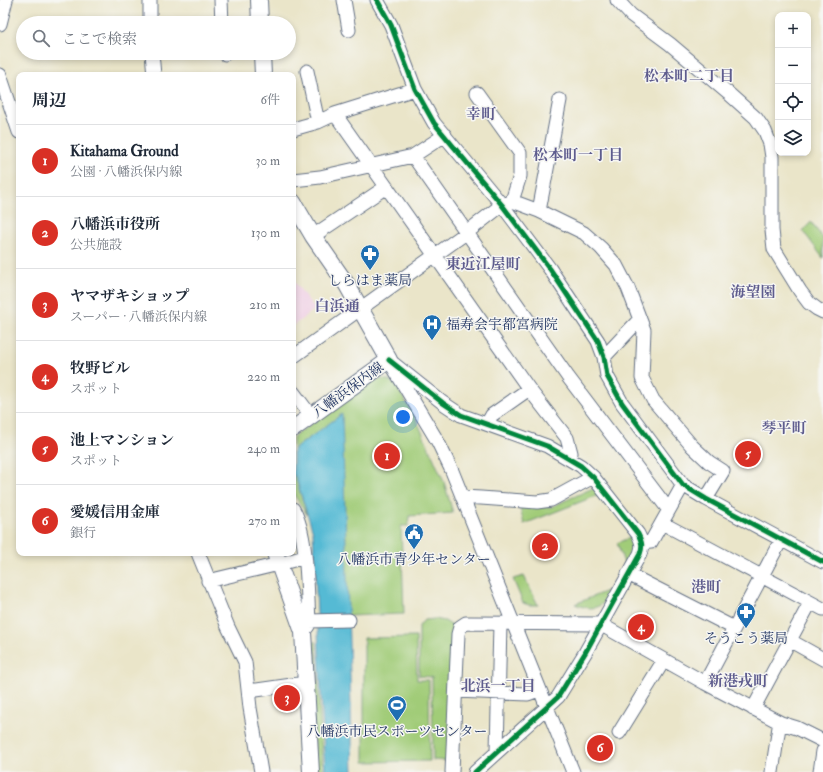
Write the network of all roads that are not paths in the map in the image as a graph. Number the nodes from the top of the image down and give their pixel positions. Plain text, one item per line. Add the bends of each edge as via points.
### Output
1 (6, 0) edge
2 (150, 0) edge
3 (221, 0) edge
4 (259, 0) edge
5 (344, 0) edge
6 (377, 0) edge
7 (617, 0) edge
8 (150, 16) edge
9 (222, 16) edge
10 (260, 16) edge
11 (0, 24) edge
12 (349, 30) dead end
13 (153, 60) edge
14 (262, 60) edge
15 (154, 72) edge
16 (263, 72) edge
17 (307, 72) dead end
18 (0, 75) edge
19 (416, 89) junction
20 (477, 93) dead end
21 (560, 100) dead end
22 (6, 113) edge
23 (335, 114) junction
24 (318, 122) junction
25 (16, 128) edge
26 (296, 128) edge
27 (444, 135) junction
28 (413, 156) junction
29 (371, 166) junction
30 (296, 180) edge
31 (386, 187) junction
32 (507, 203) junction
33 (296, 207) edge
34 (539, 211) junction
35 (466, 233) junction
36 (313, 236) junction
37 (434, 255) junction
38 (360, 308) junction
39 (823, 312) edge
40 (640, 319) junction
41 (296, 355) edge
42 (604, 357) junction
43 (389, 360) junction
44 (528, 390) junction
45 (296, 396) edge
46 (311, 416) junction
47 (487, 424) junction
48 (296, 427) edge
49 (569, 458) junction
50 (593, 477) junction
51 (683, 485) junction
52 (462, 497) junction
53 (706, 499) junction
54 (670, 508) junction
55 (296, 514) edge
56 (662, 523) junction
57 (781, 540) junction
58 (642, 543) junction
59 (199, 556) edge
60 (305, 557) junction
61 (277, 559) edge
62 (821, 559) edge
63 (628, 574) junction
64 (762, 577) junction
65 (208, 581) junction
66 (810, 602) junction
67 (823, 609) edge
68 (350, 620) dead end
69 (507, 624) junction
70 (600, 624) junction
71 (309, 625) junction
72 (734, 628) junction
73 (789, 640) junction
74 (823, 659) edge
75 (664, 660) junction
76 (306, 683) junction
77 (705, 684) junction
78 (539, 690) junction
79 (249, 691) junction
80 (456, 691) junction
81 (499, 693) junction
82 (547, 707) junction
83 (752, 709) junction
84 (780, 723) junction
85 (619, 733) dead end
86 (823, 741) edge
87 (497, 751) junction
88 (823, 751) edge
89 (261, 772) edge
90 (311, 772) edge
91 (452, 772) edge
92 (475, 772) edge
93 (573, 772) edge
94 (772, 772) edge
95 (820, 772) edge

1 - 11 street
2 - 8 street
3 - 9 street
4 - 10 main road
5 - 12 street
6 - 19 street via 391,25
7 - 39 street via 631,15 728,93 756,118 765,131 772,157 774,249 809,303
13 - 15 street
14 - 16 main road
17 - 24 street
18 - 22 street
19 - 23 street
19 - 27 street via 434,123
20 - 32 street via 520,153 520,176
21 - 34 street
22 - 25 street
23 - 24 street
23 - 29 street
24 - 26 street
27 - 28 street
27 - 32 street
28 - 29 street
28 - 35 street
29 - 30 street
29 - 31 street
31 - 36 street
31 - 37 street
32 - 34 street
32 - 35 street
32 - 42 street via 598,341
33 - 36 main road, 八幡浜保内線
34 - 40 street via 584,233 601,248 616,265
35 - 37 street
35 - 54 street via 568,377 665,505
36 - 38 main road, 八幡浜保内線
37 - 38 street
37 - 44 street
38 - 41 street
38 - 43 main road, 八幡浜保内線
40 - 42 street
40 - 53 street via 644,330 642,378 653,400 692,446 723,471
42 - 51 street via 608,376 622,404
43 - 46 main road, 八幡浜保内線
43 - 47 street via 461,415
43 - 52 street via 438,442
44 - 47 street via 492,415
44 - 49 street via 567,438 571,453
45 - 46 street
46 - 48 main road, 八幡浜保内線
47 - 49 street via 547,446
49 - 50 street
50 - 52 street via 551,500 537,502
50 - 58 street via 638,534
51 - 53 street
51 - 54 street
52 - 69 street
53 - 57 street
54 - 56 street
55 - 60 street
56 - 58 street via 651,542
56 - 64 street
57 - 62 street
57 - 64 street
58 - 63 street via 640,554
59 - 65 street
60 - 61 street via 286,562
60 - 71 street
61 - 65 street
61 - 71 main road
63 - 70 street
63 - 72 street
64 - 66 street
64 - 72 street
65 - 79 street via 245,662
66 - 67 street
66 - 73 street
68 - 71 street
69 - 70 street
69 - 78 street
69 - 80 street via 466,624 460,627
69 - 81 street
70 - 75 street
70 - 82 street via 558,697
71 - 76 main road
72 - 77 street
73 - 74 street
73 - 83 street
75 - 77 street
75 - 85 street
76 - 79 street
76 - 90 main road
77 - 83 street
78 - 81 street via 528,694
78 - 82 street
79 - 89 street
80 - 81 street
80 - 91 street
81 - 87 street
82 - 87 street
82 - 93 street
83 - 84 street
84 - 86 street
84 - 94 street
87 - 92 street
88 - 95 street

